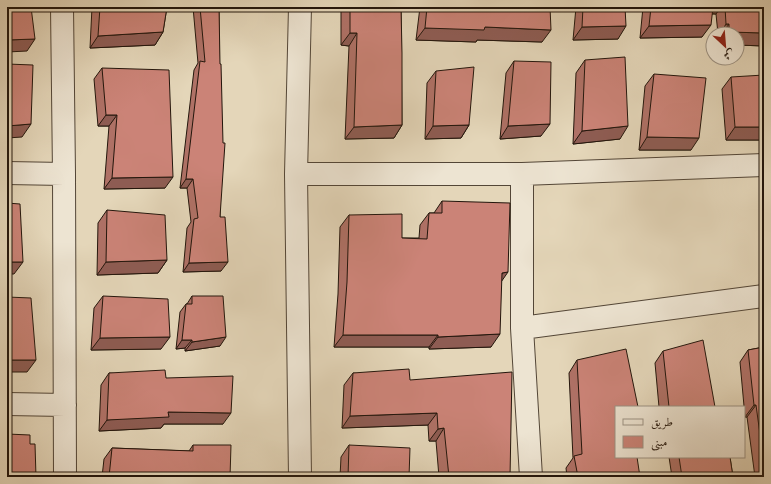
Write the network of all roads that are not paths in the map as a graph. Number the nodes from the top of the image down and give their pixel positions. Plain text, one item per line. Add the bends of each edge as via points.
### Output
1 (62, 7) edge
2 (300, 7) edge
3 (764, 165) edge
4 (7, 173) edge
5 (64, 174) junction
6 (296, 174) junction
7 (522, 174) junction
8 (764, 296) edge
9 (522, 328) junction
10 (7, 404) edge
11 (65, 405) junction
12 (65, 477) edge
13 (300, 477) edge
14 (531, 477) edge

1 - 5 street
2 - 6 street
3 - 7 street
4 - 5 street
5 - 11 street
6 - 7 street
6 - 13 street
7 - 9 street
8 - 9 street
9 - 14 street
10 - 11 street
11 - 12 street

